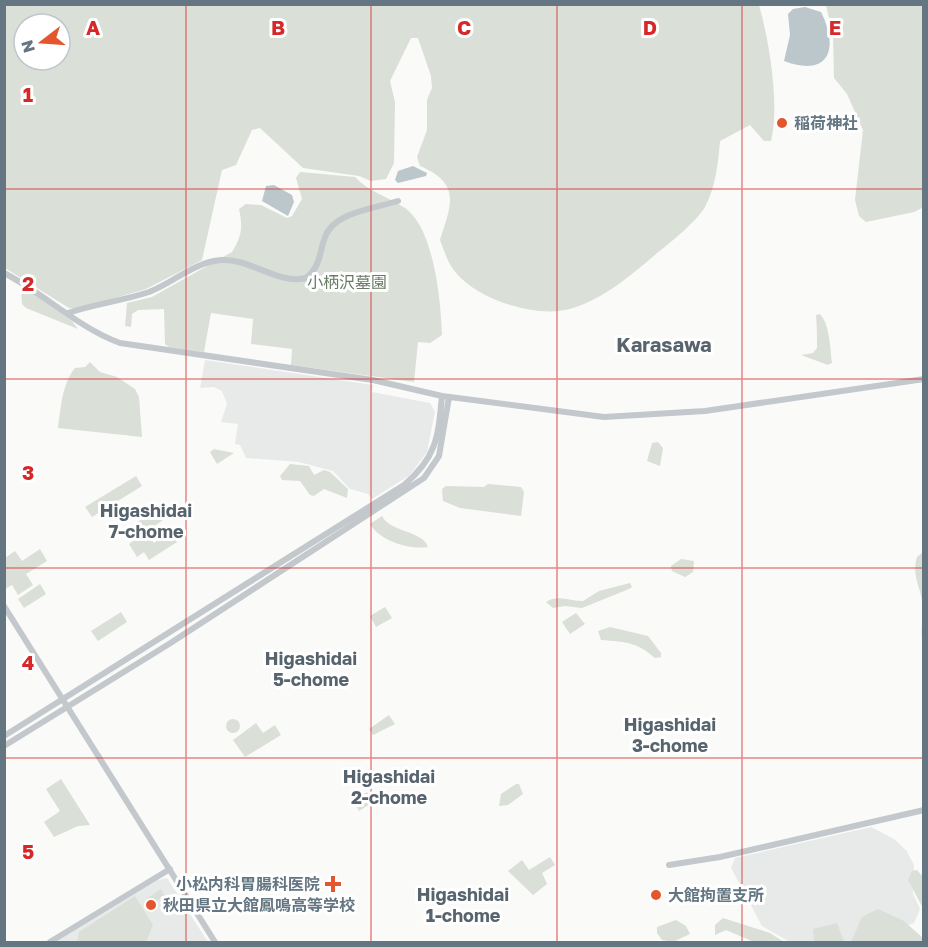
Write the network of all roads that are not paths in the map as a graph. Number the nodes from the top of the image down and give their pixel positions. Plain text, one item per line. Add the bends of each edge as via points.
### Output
1 (398, 201) dead end
2 (4, 273) edge
3 (68, 314) junction
4 (924, 379) edge
5 (446, 396) junction
6 (4, 606) edge
7 (62, 702) junction
8 (66, 708) junction
9 (4, 736) edge
10 (4, 746) edge
11 (924, 810) edge
12 (669, 865) dead end
13 (170, 869) junction
14 (50, 942) edge
15 (215, 942) edge

1 - 3 street via 336,222 325,236 318,266 306,278 292,279 241,262 218,260 151,291
2 - 3 street via 33,288
3 - 5 street via 91,331 120,343 373,380
4 - 5 street via 705,411 632,417 584,415
5 - 7 street via 434,452 421,471 404,485
5 - 8 street via 439,456 424,478
6 - 7 street
7 - 8 street
7 - 9 street
8 - 10 street
8 - 13 street
11 - 12 street
13 - 14 street
13 - 15 street

